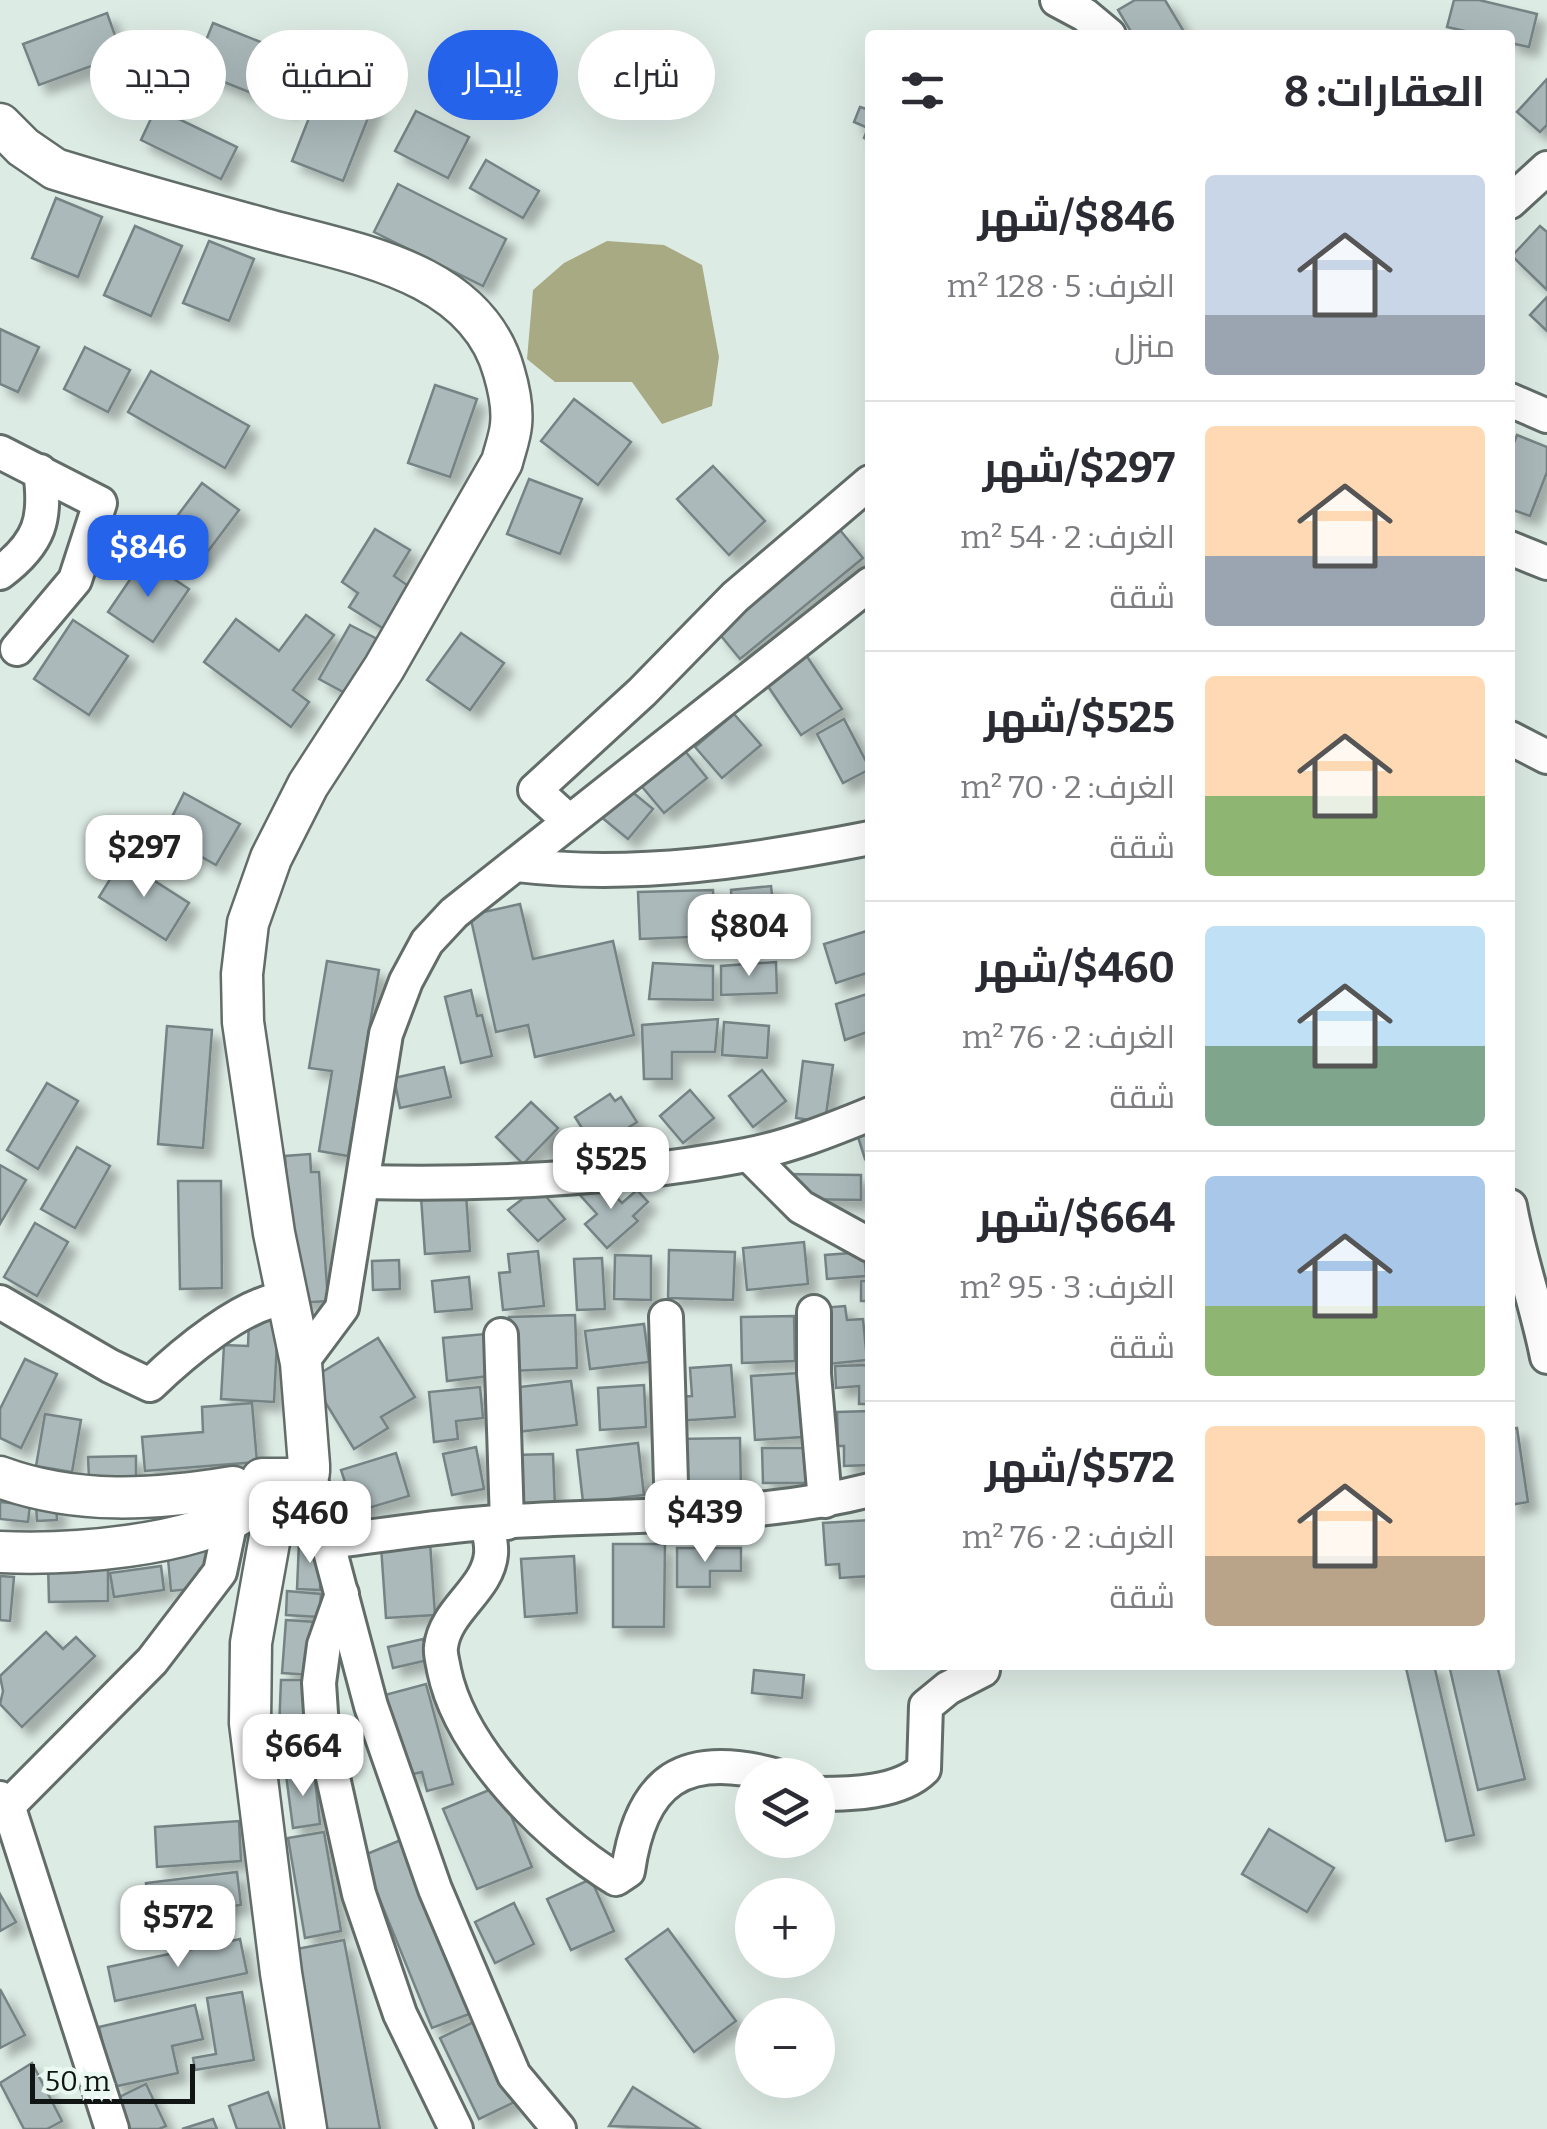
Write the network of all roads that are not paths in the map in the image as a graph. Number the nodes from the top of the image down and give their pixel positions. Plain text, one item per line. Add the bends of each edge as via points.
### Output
1 (1058, 0) edge
2 (1103, 30) edge
3 (0, 124) edge
4 (1547, 168) edge
5 (1515, 197) edge
6 (1515, 402) edge
7 (1547, 416) edge
8 (0, 452) edge
9 (40, 471) junction
10 (865, 486) edge
11 (1515, 550) edge
12 (1547, 563) edge
13 (0, 573) edge
14 (865, 588) edge
15 (17, 649) dead end
16 (1515, 741) edge
17 (1547, 757) edge
18 (569, 821) junction
19 (865, 846) edge
20 (517, 864) junction
21 (865, 1116) edge
22 (749, 1155) junction
23 (364, 1182) junction
24 (1515, 1234) edge
25 (865, 1242) edge
26 (288, 1298) junction
27 (0, 1302) edge
28 (814, 1312) dead end
29 (666, 1317) dead end
30 (501, 1335) dead end
31 (1547, 1357) edge
32 (302, 1363) junction
33 (309, 1472) junction
34 (0, 1477) edge
35 (865, 1491) edge
36 (248, 1499) junction
37 (825, 1501) junction
38 (672, 1516) junction
39 (497, 1523) junction
40 (329, 1542) junction
41 (0, 1552) edge
42 (342, 1594) junction
43 (983, 1670) dead end
44 (735, 1768) edge
45 (835, 1794) edge
46 (3, 1806) edge
47 (112, 2129) edge
48 (306, 2129) edge
49 (456, 2129) edge
50 (559, 2129) edge

1 - 2 street
3 - 26 main road via 55,169 424,278 459,302 498,347 510,392 502,462 308,785 248,923 243,1022
4 - 5 street
6 - 7 street
8 - 9 street
9 - 13 street via 42,524 21,557
9 - 15 street via 100,504 74,580
10 - 18 street via 735,597 536,790
11 - 12 street
14 - 18 street
16 - 17 street
18 - 20 street
19 - 20 street via 685,868
20 - 23 street via 454,913 406,980 386,1034
21 - 22 street
22 - 23 street via 530,1179
22 - 25 street via 800,1207
23 - 32 street via 342,1308
24 - 31 street
26 - 27 street via 249,1311 185,1351 150,1384
26 - 32 main road
28 - 37 street
29 - 38 street
30 - 39 street
32 - 33 main road
33 - 36 main road
33 - 40 street
34 - 36 main road via 57,1492 122,1498
35 - 37 street
36 - 41 main road via 104,1549
36 - 46 street via 220,1572 152,1661
36 - 48 main road via 273,1520 252,1630 250,1724
37 - 38 street
38 - 39 street
39 - 40 street
39 - 44 street via 488,1566 449,1620 440,1649 449,1693 471,1739 558,1837 616,1879 628,1870 638,1819 659,1791 688,1770
40 - 42 street
42 - 49 street via 324,1645 322,1728 359,1894 400,2014
42 - 50 street via 371,1706 435,1889 514,2076
43 - 45 street via 926,1706 924,1768 915,1777
46 - 47 street

